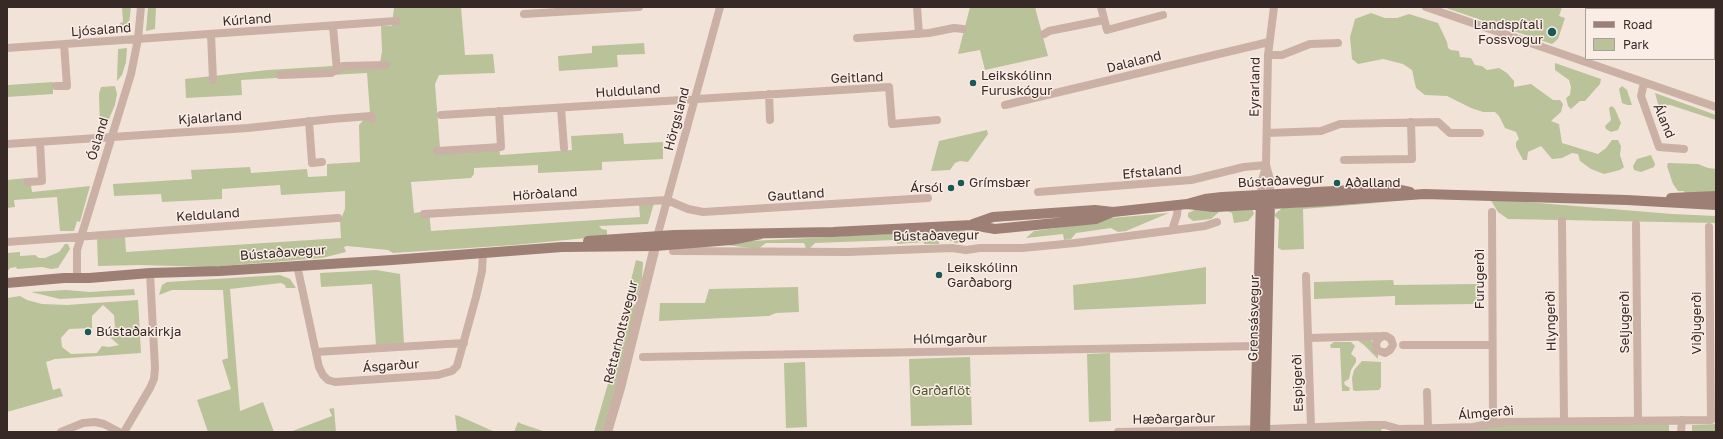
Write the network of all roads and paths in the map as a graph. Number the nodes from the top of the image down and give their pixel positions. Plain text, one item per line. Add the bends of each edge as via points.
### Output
1 (141, 7) edge
2 (640, 7) edge
3 (720, 7) edge
4 (917, 7) edge
5 (1101, 7) edge
6 (1274, 7) edge
7 (1426, 7) edge
8 (524, 14) dead end
9 (1163, 15) dead end
10 (1104, 20) junction
11 (396, 21) dead end
12 (333, 27) junction
13 (963, 29) dead end
14 (211, 34) junction
15 (918, 34) junction
16 (1044, 34) dead end
17 (857, 38) dead end
18 (138, 39) junction
19 (1269, 42) junction
20 (1338, 43) dead end
21 (64, 44) junction
22 (7, 48) edge
23 (1268, 55) junction
24 (386, 66) dead end
25 (337, 70) junction
26 (280, 75) dead end
27 (213, 80) dead end
28 (1644, 83) junction
29 (56, 86) dead end
30 (769, 94) junction
31 (695, 98) junction
32 (1005, 105) dead end
33 (1716, 107) edge
34 (561, 108) junction
35 (499, 111) junction
36 (441, 115) dead end
37 (372, 119) dead end
38 (770, 120) dead end
39 (937, 120) dead end
40 (309, 121) junction
41 (1411, 122) junction
42 (1267, 133) junction
43 (1480, 133) dead end
44 (111, 137) junction
45 (40, 142) junction
46 (7, 144) edge
47 (564, 148) dead end
48 (1684, 149) dead end
49 (437, 151) dead end
50 (1344, 160) dead end
51 (322, 162) dead end
52 (1266, 166) junction
53 (28, 182) dead end
54 (1038, 192) dead end
55 (1716, 196) edge
56 (928, 198) dead end
57 (667, 200) junction
58 (1265, 200) junction
59 (1627, 200) junction
60 (1182, 205) junction
61 (1716, 205) edge
62 (1492, 212) dead end
63 (424, 214) dead end
64 (338, 218) dead end
65 (1562, 221) dead end
66 (1217, 222) dead end
67 (1636, 224) dead end
68 (1709, 227) dead end
69 (1172, 230) junction
70 (704, 234) junction
71 (761, 234) junction
72 (81, 236) junction
73 (656, 241) junction
74 (7, 242) edge
75 (699, 247) junction
76 (673, 251) dead end
77 (483, 253) junction
78 (298, 265) junction
79 (150, 273) junction
80 (1306, 276) dead end
81 (77, 278) junction
82 (7, 283) edge
83 (1383, 336) dead end
84 (1308, 338) junction
85 (464, 343) junction
86 (1403, 345) dead end
87 (1491, 345) junction
88 (1257, 346) junction
89 (316, 352) junction
90 (642, 357) dead end
91 (1427, 392) dead end
92 (1638, 420) junction
93 (1682, 420) junction
94 (1711, 420) joint
95 (1564, 421) junction
96 (1493, 423) junction
97 (1311, 427) junction
98 (1428, 428) junction
99 (1260, 430) edge
100 (1231, 431) edge
101 (61, 432) edge
102 (119, 432) edge
103 (124, 432) edge
104 (607, 432) edge
105 (1118, 432) edge
106 (1682, 432) edge

1 - 18 street, Ósland
2 - 8 street
3 - 31 street, Hörgsland
4 - 15 street
5 - 10 street
6 - 19 street, Eyrarland
7 - 28 street, Áland
9 - 10 street via 1107,30
10 - 16 street via 1048,31
11 - 12 street, Kúrland
12 - 14 street, Kúrland
12 - 25 street
13 - 15 street
14 - 18 street, Kúrland
14 - 27 street, Kúrland
15 - 17 street
18 - 21 street, Ljósaland
18 - 44 street, Ósland via 131,74
19 - 23 street, Eyrarland
19 - 32 street, Dalaland
20 - 23 street via 1310,44 1282,55
21 - 22 street, Ljósaland
21 - 29 street, Ljósaland via 67,86
23 - 42 street, Eyrarland
24 - 25 street via 343,66
25 - 26 street via 331,73
28 - 33 street, Áland
28 - 48 street, Áland via 1641,96 1659,147
30 - 31 street, Geitland
30 - 38 street
30 - 39 street, Geitland via 889,87 892,124
31 - 34 street, Hulduland
31 - 57 street, Hörgsland
34 - 35 street, Hulduland
34 - 47 street
35 - 36 street, Hulduland
35 - 49 street via 501,147
37 - 40 street, Kjalarland via 371,116
40 - 44 street, Kjalarland via 248,128
40 - 51 street via 312,163
41 - 42 street via 1340,124 1321,131
41 - 43 street via 1438,122 1450,133
41 - 50 street via 1412,159
42 - 52 street, Eyrarland
44 - 45 street, Kjalarland
44 - 72 street, Ósland
45 - 46 street, Kjalarland
45 - 53 street via 42,181
52 - 54 street, Efstaland via 1244,167 1190,180
52 - 58 street, Eyrarland via 1270,179
55 - 59 main road, Bústaðavegur
56 - 57 street, Gautland via 703,212
57 - 63 street, Hörðaland
57 - 73 street, Hörgsland
58 - 59 main road, Bústaðavegur via 1424,194
58 - 60 main road, Bústaðavegur via 1214,207
58 - 88 main road, Grensásvegur
58 - 99 main road, Grensásvegur
59 - 61 main road, Bústaðavegur
60 - 69 street
60 - 71 main road, Bústaðavegur via 1113,212 1096,219 995,229 972,225
62 - 87 street, Furugerði
64 - 72 street, Kelduland
65 - 95 street, Hlyngerði
66 - 69 street, Bústaðavegur
67 - 92 street, Seljugerði
68 - 94 street, Viðjugerði
69 - 75 street, Bústaðavegur via 1022,248 848,252
70 - 71 main road, Bústaðavegur
70 - 73 main road, Bústaðavegur
70 - 75 street via 700,236
71 - 75 main road, Bústaðavegur
72 - 74 street, Kelduland
72 - 81 street, Ósland via 77,250
73 - 75 main road, Bústaðavegur
73 - 77 main road, Bústaðavegur via 583,242 562,247
73 - 104 street, Réttarholtsvegur
75 - 76 street, Bústaðavegur
77 - 78 main road, Bústaðavegur
77 - 85 street, Ásgarður via 482,271
78 - 79 main road, Bústaðavegur
78 - 89 street, Ásgarður
79 - 81 main road, Bústaðavegur
79 - 103 street via 154,378
80 - 84 street, Espigerði
81 - 82 main road, Bústaðavegur
83 - 84 street, Espigerði
84 - 97 street, Espigerði
85 - 89 street
85 - 89 street, Ásgarður via 457,366 446,374 335,382 322,375
86 - 87 street
87 - 96 street, Furugerði
88 - 90 street, Hólmgarður
88 - 99 main road, Grensásvegur
91 - 98 street
92 - 93 street, Álmgerði
92 - 95 street, Álmgerði
93 - 94 street, Álmgerði
93 - 106 street
95 - 96 street, Álmgerði
96 - 98 street, Álmgerði via 1473,427
97 - 98 street, Álmgerði via 1370,424 1399,429
97 - 99 street, Álmgerði
99 - 100 street, Hæðargarður
100 - 105 street, Hæðargarður
101 - 102 street via 83,423 95,422

